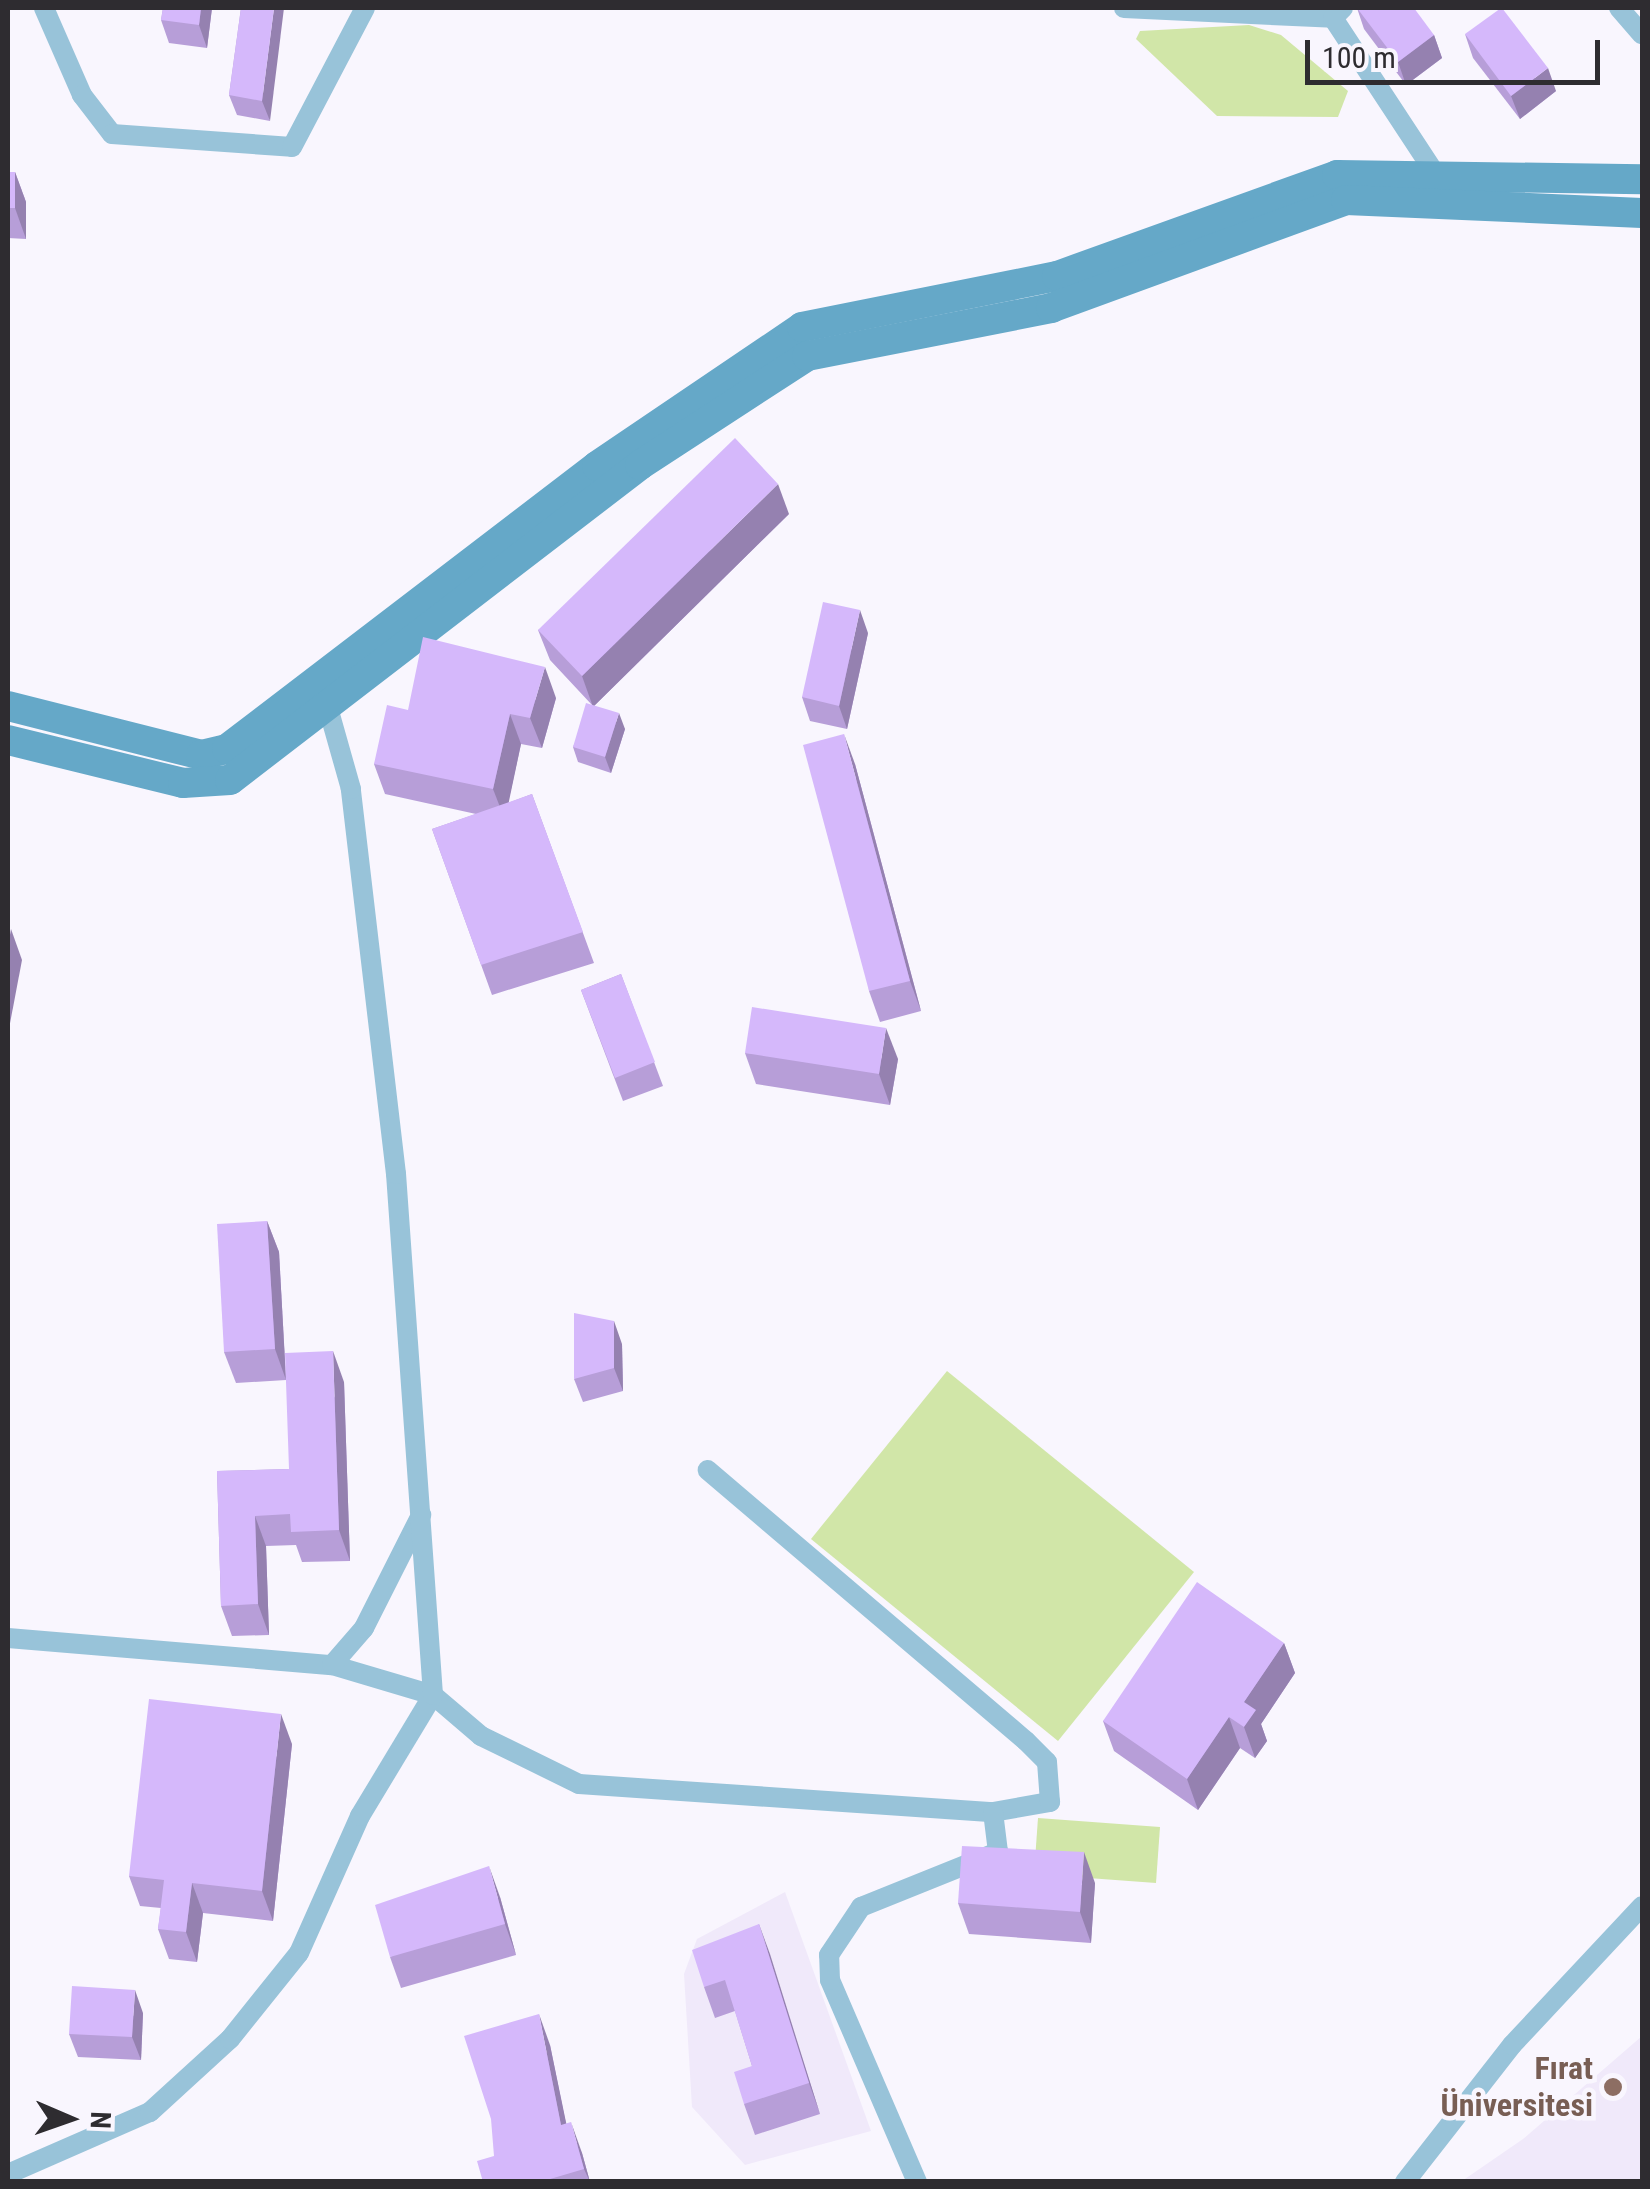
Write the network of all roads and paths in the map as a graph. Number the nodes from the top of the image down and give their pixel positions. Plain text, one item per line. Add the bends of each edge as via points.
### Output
1 (44, 8) edge
2 (364, 8) edge
3 (1124, 8) edge
4 (1619, 8) edge
5 (1338, 13) edge
6 (1642, 34) edge
7 (1436, 174) junction
8 (1642, 179) edge
9 (1642, 213) edge
10 (327, 704) junction
11 (8, 706) edge
12 (8, 740) edge
13 (708, 1470) dead end
14 (422, 1513) junction
15 (8, 1638) edge
16 (332, 1665) junction
17 (433, 1695) junction
18 (994, 1812) junction
19 (1642, 1906) edge
20 (8, 2174) edge
21 (917, 2182) edge
22 (1405, 2182) edge

1 - 2 street via 82,95 112,134 292,147
3 - 5 street
4 - 6 street
5 - 7 street
7 - 8 main road
7 - 11 main road via 1326,178 1057,276 802,327 730,369 219,752
9 - 10 main road via 1346,200 1050,308 807,356 640,465
10 - 12 main road via 215,784
10 - 14 street via 358,842
13 - 18 street via 1047,1762 1050,1802
14 - 16 street via 364,1628
14 - 17 street
15 - 16 street
16 - 17 street
17 - 18 street via 481,1736 578,1784
17 - 20 street via 360,1816 300,1953 241,2027 150,2112
18 - 21 street via 998,1852 861,1907 829,1955 830,1980
19 - 22 street via 1512,2045

